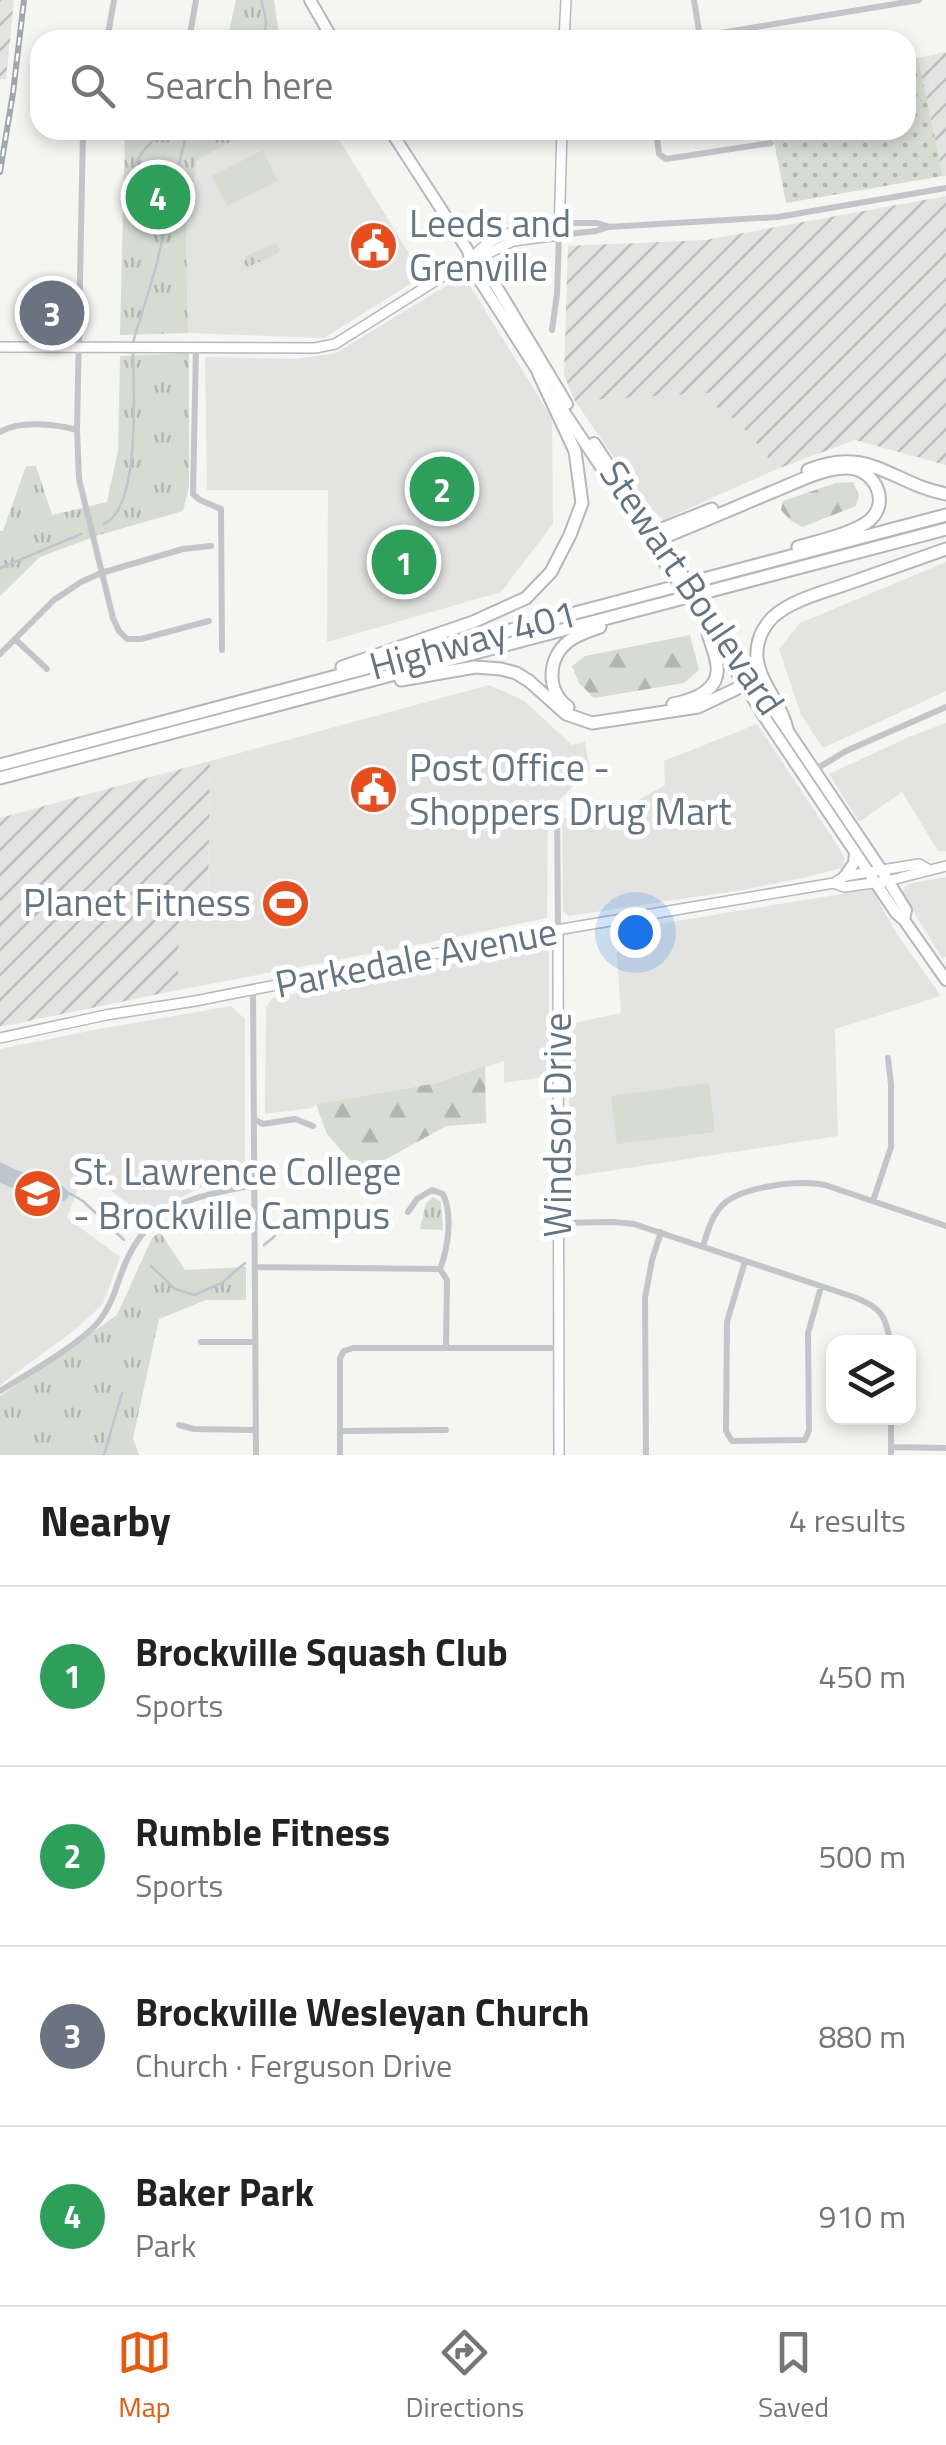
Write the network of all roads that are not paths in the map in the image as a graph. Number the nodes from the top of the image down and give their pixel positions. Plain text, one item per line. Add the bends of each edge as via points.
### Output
1 (114, 0) edge
2 (196, 0) edge
3 (310, 0) edge
4 (566, 0) edge
5 (694, 0) edge
6 (919, 0) edge
7 (109, 30) edge
8 (190, 30) edge
9 (327, 30) edge
10 (564, 30) edge
11 (699, 30) edge
12 (736, 30) edge
13 (83, 140) edge
14 (396, 140) edge
15 (562, 140) edge
16 (657, 140) edge
17 (771, 143) dead end
18 (946, 188) edge
19 (558, 229) junction
20 (472, 258) junction
21 (552, 330) dead end
22 (0, 347) edge
23 (78, 347) junction
24 (196, 348) junction
25 (539, 374) junction
26 (77, 430) junction
27 (0, 432) edge
28 (946, 494) edge
29 (946, 515) edge
30 (946, 529) edge
31 (653, 537) junction
32 (211, 546) dead end
33 (946, 548) edge
34 (767, 563) junction
35 (102, 573) junction
36 (700, 594) junction
37 (706, 619) junction
38 (208, 621) dead end
39 (16, 638) junction
40 (222, 650) dead end
41 (0, 654) edge
42 (47, 669) dead end
43 (747, 681) junction
44 (328, 692) junction
45 (270, 693) junction
46 (946, 707) edge
47 (787, 729) junction
48 (0, 765) edge
49 (815, 770) junction
50 (0, 778) edge
51 (804, 778) junction
52 (542, 804) dead end
53 (855, 852) junction
54 (946, 866) edge
55 (845, 876) junction
56 (878, 876) junction
57 (834, 883) junction
58 (558, 930) junction
59 (946, 980) edge
60 (253, 990) junction
61 (0, 1038) edge
62 (888, 1058) dead end
63 (255, 1120) junction
64 (313, 1126) dead end
65 (256, 1185) junction
66 (873, 1201) junction
67 (408, 1212) dead end
68 (558, 1222) junction
69 (946, 1226) edge
70 (661, 1232) junction
71 (703, 1246) junction
72 (744, 1261) junction
73 (255, 1268) junction
74 (440, 1270) junction
75 (821, 1286) junction
76 (889, 1335) edge
77 (201, 1342) dead end
78 (255, 1342) junction
79 (446, 1347) junction
80 (559, 1348) junction
81 (0, 1392) edge
82 (179, 1425) dead end
83 (891, 1425) edge
84 (256, 1430) junction
85 (446, 1430) dead end
86 (340, 1431) junction
87 (946, 1448) edge
88 (891, 1451) edge
89 (256, 1455) edge
90 (340, 1455) edge
91 (559, 1455) edge
92 (646, 1455) edge

1 - 7 street
2 - 8 street
3 - 9 main road
4 - 10 street
5 - 11 street
6 - 12 street
13 - 23 street
14 - 20 main road, Stewart Boulevard
15 - 19 street
16 - 17 street via 666,159
18 - 19 street via 778,217
19 - 20 street via 502,235
19 - 21 street
20 - 24 street via 335,344
20 - 25 main road, Stewart Boulevard
20 - 31 main road, Stewart Boulevard
22 - 23 street
23 - 24 street
23 - 26 street
24 - 40 street via 193,494 221,510
25 - 31 main road, Stewart Boulevard
25 - 45 highway via 574,451 582,503 551,572 526,598 473,622
26 - 27 street via 20,425
26 - 35 street via 78,478
28 - 31 highway via 870,464 836,460
29 - 34 highway, Highway 401
30 - 36 highway, Highway 401
31 - 34 highway via 814,475 838,468 866,472 879,504 868,522
31 - 37 main road, Stewart Boulevard, bridge
32 - 35 street
33 - 47 highway via 812,596 770,620 758,642 758,660
34 - 45 highway, Highway 401
35 - 38 street via 113,618 127,640
35 - 39 street via 54,600
36 - 37 highway via 566,643 552,669 553,688 572,710 593,717 698,697 718,670
36 - 44 highway, Highway 401
37 - 43 main road, Stewart Boulevard
39 - 41 street
39 - 42 street
43 - 44 highway via 698,707 592,724 566,714 516,673 488,666
43 - 47 main road, Stewart Boulevard
43 - 51 main road, Stewart Boulevard
44 - 50 highway, Highway 401
45 - 48 highway, Highway 401
46 - 49 street
47 - 49 main road, Stewart Boulevard
49 - 51 street
49 - 56 main road, Stewart Boulevard
51 - 53 main road, Stewart Boulevard
52 - 58 street, Windsor Drive via 557,812
53 - 55 main road
53 - 56 main road, Stewart Boulevard
54 - 56 street, Parkedale Avenue
55 - 56 street, Parkedale Avenue
55 - 57 street, Parkedale Avenue
56 - 57 street, Parkedale Avenue via 844,887
56 - 59 main road, Stewart Boulevard via 896,913
57 - 58 street, Parkedale Avenue
58 - 60 street, Parkedale Avenue
58 - 68 street, Windsor Drive
60 - 61 street, Parkedale Avenue
60 - 63 street
62 - 66 street via 891,1147
63 - 64 street
63 - 65 street
65 - 73 street
65 - 81 street via 197,1196 158,1217 135,1244 112,1302 92,1329
66 - 69 street
66 - 71 street via 807,1182 752,1191 720,1206
67 - 74 street via 432,1190 447,1202
68 - 70 street via 614,1222
68 - 80 street, Windsor Drive
70 - 71 street
70 - 92 street via 646,1298
71 - 72 street
72 - 75 street
72 - 75 street via 727,1322 726,1430 732,1441 806,1440 808,1333
73 - 74 street
73 - 78 street
74 - 79 street via 447,1280
75 - 76 street via 870,1304 886,1320
77 - 78 street
78 - 84 street
79 - 80 street
79 - 86 street via 344,1351
80 - 91 street, Windsor Drive
82 - 84 street
83 - 88 street
84 - 89 street
85 - 86 street
86 - 90 street
87 - 88 street

